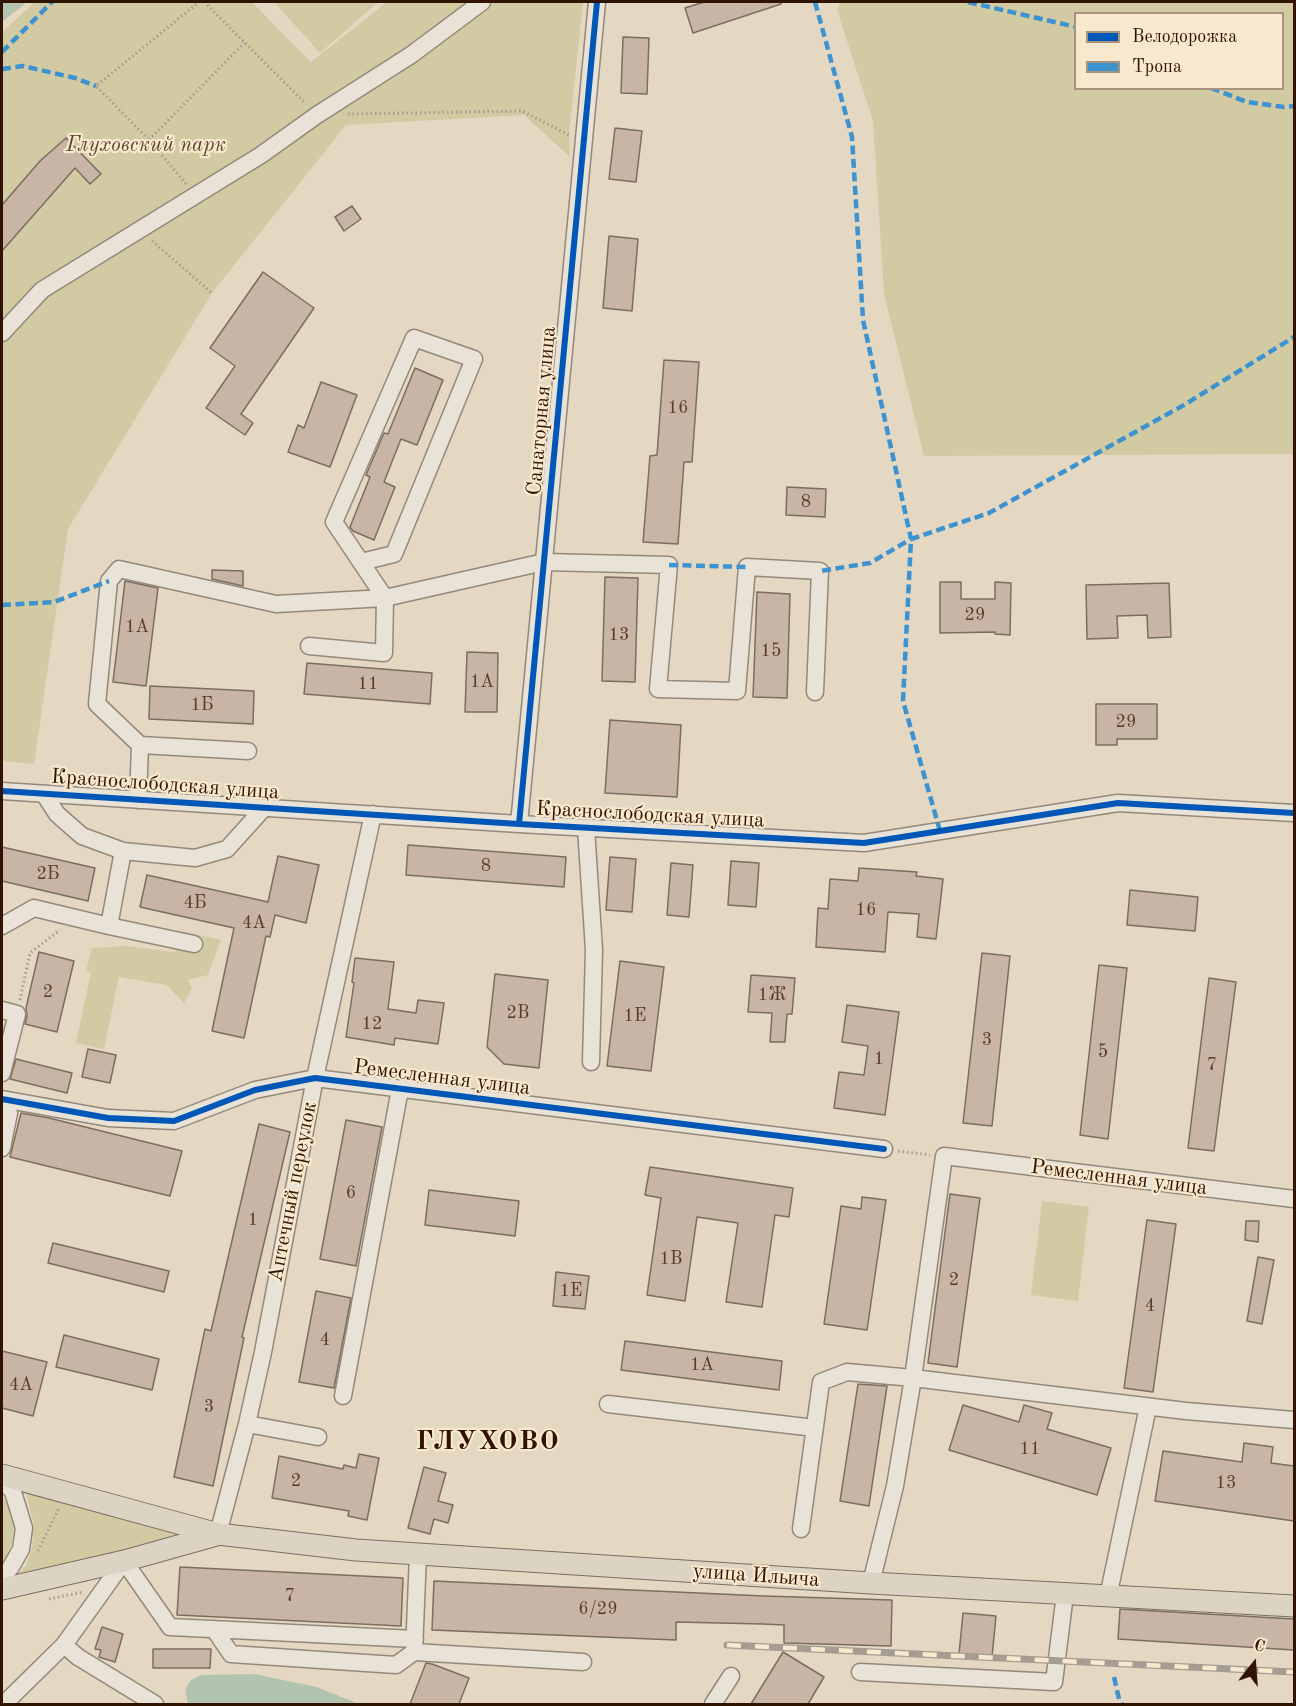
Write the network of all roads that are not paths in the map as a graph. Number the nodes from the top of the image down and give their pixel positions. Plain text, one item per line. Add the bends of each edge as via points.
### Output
1 (482, 2) edge
2 (597, 2) edge
3 (2, 333) edge
4 (361, 562) junction
5 (544, 562) junction
6 (385, 597) junction
7 (309, 646) dead end
8 (815, 692) dead end
9 (140, 745) junction
10 (248, 751) dead end
11 (2, 791) edge
12 (44, 794) junction
13 (138, 800) junction
14 (264, 808) junction
15 (1294, 813) edge
16 (373, 814) junction
17 (519, 824) junction
18 (586, 828) junction
19 (123, 852) junction
20 (2, 926) edge
21 (109, 926) junction
22 (194, 944) dead end
23 (9, 1012) edge
24 (591, 1062) dead end
25 (2, 1073) edge
26 (315, 1078) junction
27 (400, 1089) junction
28 (2, 1099) edge
29 (2, 1104) edge
30 (2, 1148) edge
31 (884, 1149) road end
32 (1294, 1199) edge
33 (913, 1378) junction
34 (343, 1396) dead end
35 (608, 1404) dead end
36 (1148, 1407) junction
37 (1294, 1420) edge
38 (247, 1424) junction
39 (815, 1428) junction
40 (318, 1437) dead end
41 (2, 1477) edge
42 (801, 1529) dead end
43 (218, 1534) junction
44 (418, 1554) junction
45 (124, 1561) junction
46 (2, 1578) edge
47 (871, 1583) junction
48 (2, 1589) edge
49 (1065, 1594) junction
50 (1108, 1597) junction
51 (1294, 1606) edge
52 (214, 1629) junction
53 (64, 1645) junction
54 (415, 1646) junction
55 (583, 1662) dead end
56 (860, 1672) dead end
57 (731, 1676) dead end
58 (4, 1704) edge
59 (155, 1704) edge
60 (713, 1704) edge

1 - 3 street via 411,55 261,155 42,290
2 - 5 street, Санаторная улица
4 - 4 street via 334,522 414,338 474,359 394,554
4 - 6 street
5 - 6 street
5 - 8 street via 669,565 658,689 736,691 747,567 820,571
5 - 17 street, Санаторная улица
6 - 7 street via 384,653
6 - 9 street via 276,604 119,569 109,581 97,704
9 - 10 street
9 - 13 street
11 - 12 street, Краснослободская улица
12 - 13 street, Краснослободская улица
12 - 19 street via 57,814 82,836
13 - 14 street, Краснослободская улица
14 - 16 street, Краснослободская улица
14 - 19 street via 227,849 195,858
15 - 18 street, Краснослободская улица via 1118,803 864,843
16 - 17 street, Краснослободская улица
16 - 26 street, Аптечный переулок
17 - 18 street, Краснослободская улица
18 - 24 street via 594,950
19 - 21 street
20 - 21 street via 34,908
21 - 22 street
23 - 25 street
26 - 27 street, Ремесленная улица
26 - 28 street, Ремесленная улица via 255,1090 174,1121 108,1118
26 - 38 street, Аптечный переулок
27 - 31 street, Ремесленная улица
27 - 34 street
29 - 30 street via 9,1113
32 - 33 street, Ремесленная улица via 944,1156
33 - 36 street
33 - 39 street via 847,1372 821,1382
33 - 47 street via 895,1486
35 - 39 street
36 - 37 street
36 - 50 street
38 - 40 street
38 - 43 street, Аптечный переулок
39 - 42 street
41 - 43 main road
41 - 46 street via 13,1492 24,1528 21,1549
43 - 44 main road, улица Ильича
43 - 45 main road
44 - 47 main road, улица Ильича
44 - 54 street
45 - 48 main road
45 - 52 street via 170,1627
45 - 53 street
47 - 49 main road, улица Ильича
49 - 50 main road, улица Ильича
49 - 56 street via 1054,1682
50 - 51 main road, улица Ильича
52 - 54 street
52 - 54 street via 231,1654 396,1665
53 - 58 street
53 - 59 street
54 - 55 street
57 - 60 street

